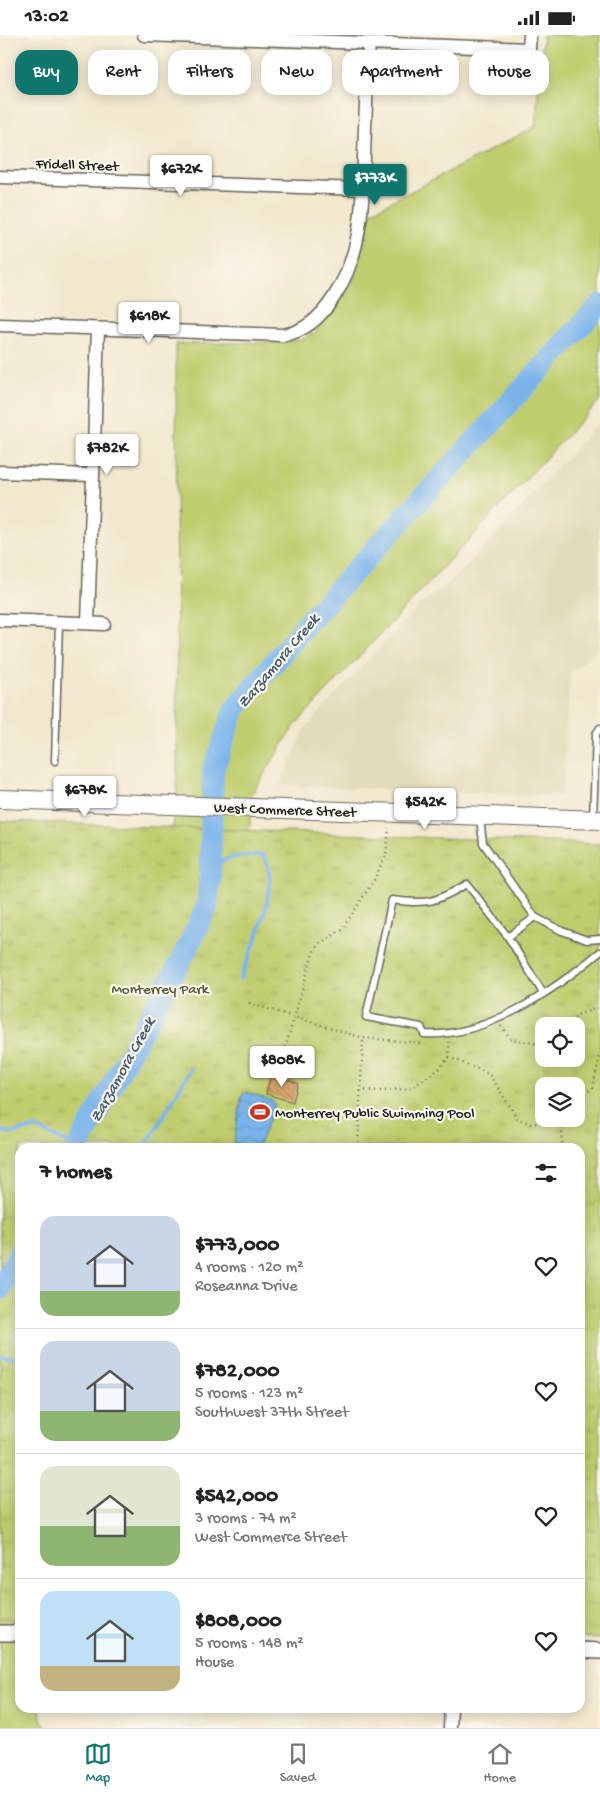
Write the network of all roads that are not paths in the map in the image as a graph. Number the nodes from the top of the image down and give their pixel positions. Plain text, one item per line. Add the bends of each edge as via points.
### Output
1 (144, 35) edge
2 (530, 35) edge
3 (369, 43) junction
4 (0, 177) edge
5 (362, 189) junction
6 (0, 325) edge
7 (98, 329) junction
8 (0, 472) edge
9 (93, 475) junction
10 (0, 620) edge
11 (59, 622) junction
12 (88, 623) junction
13 (104, 624) dead end
14 (600, 728) edge
15 (55, 761) dead end
16 (0, 799) edge
17 (480, 816) junction
18 (596, 820) edge
19 (535, 917) junction
20 (508, 937) junction
21 (600, 939) edge
22 (600, 952) edge
23 (543, 993) junction
24 (0, 1633) edge
25 (15, 1633) edge
26 (585, 1650) edge
27 (600, 1651) edge
28 (451, 1713) edge
29 (450, 1728) edge

1 - 3 street
2 - 3 street via 530,49
3 - 5 street
4 - 5 street, Fridell Street
5 - 7 street via 358,236 346,273 326,307 314,321 296,333
6 - 7 street
7 - 9 street
8 - 9 street
9 - 12 street
10 - 11 street
11 - 12 street
11 - 15 lane
12 - 13 street
14 - 18 lane via 596,734
16 - 17 main road, West Commerce Street
17 - 18 main road, West Commerce Street
17 - 19 lane via 482,843
19 - 20 lane
19 - 21 lane via 587,940
20 - 23 lane
20 - 23 lane via 467,884 438,901 411,903 392,900 366,1017 421,1027 424,1034 440,1035 490,1023
22 - 23 lane
24 - 25 street
26 - 27 street
28 - 29 street

